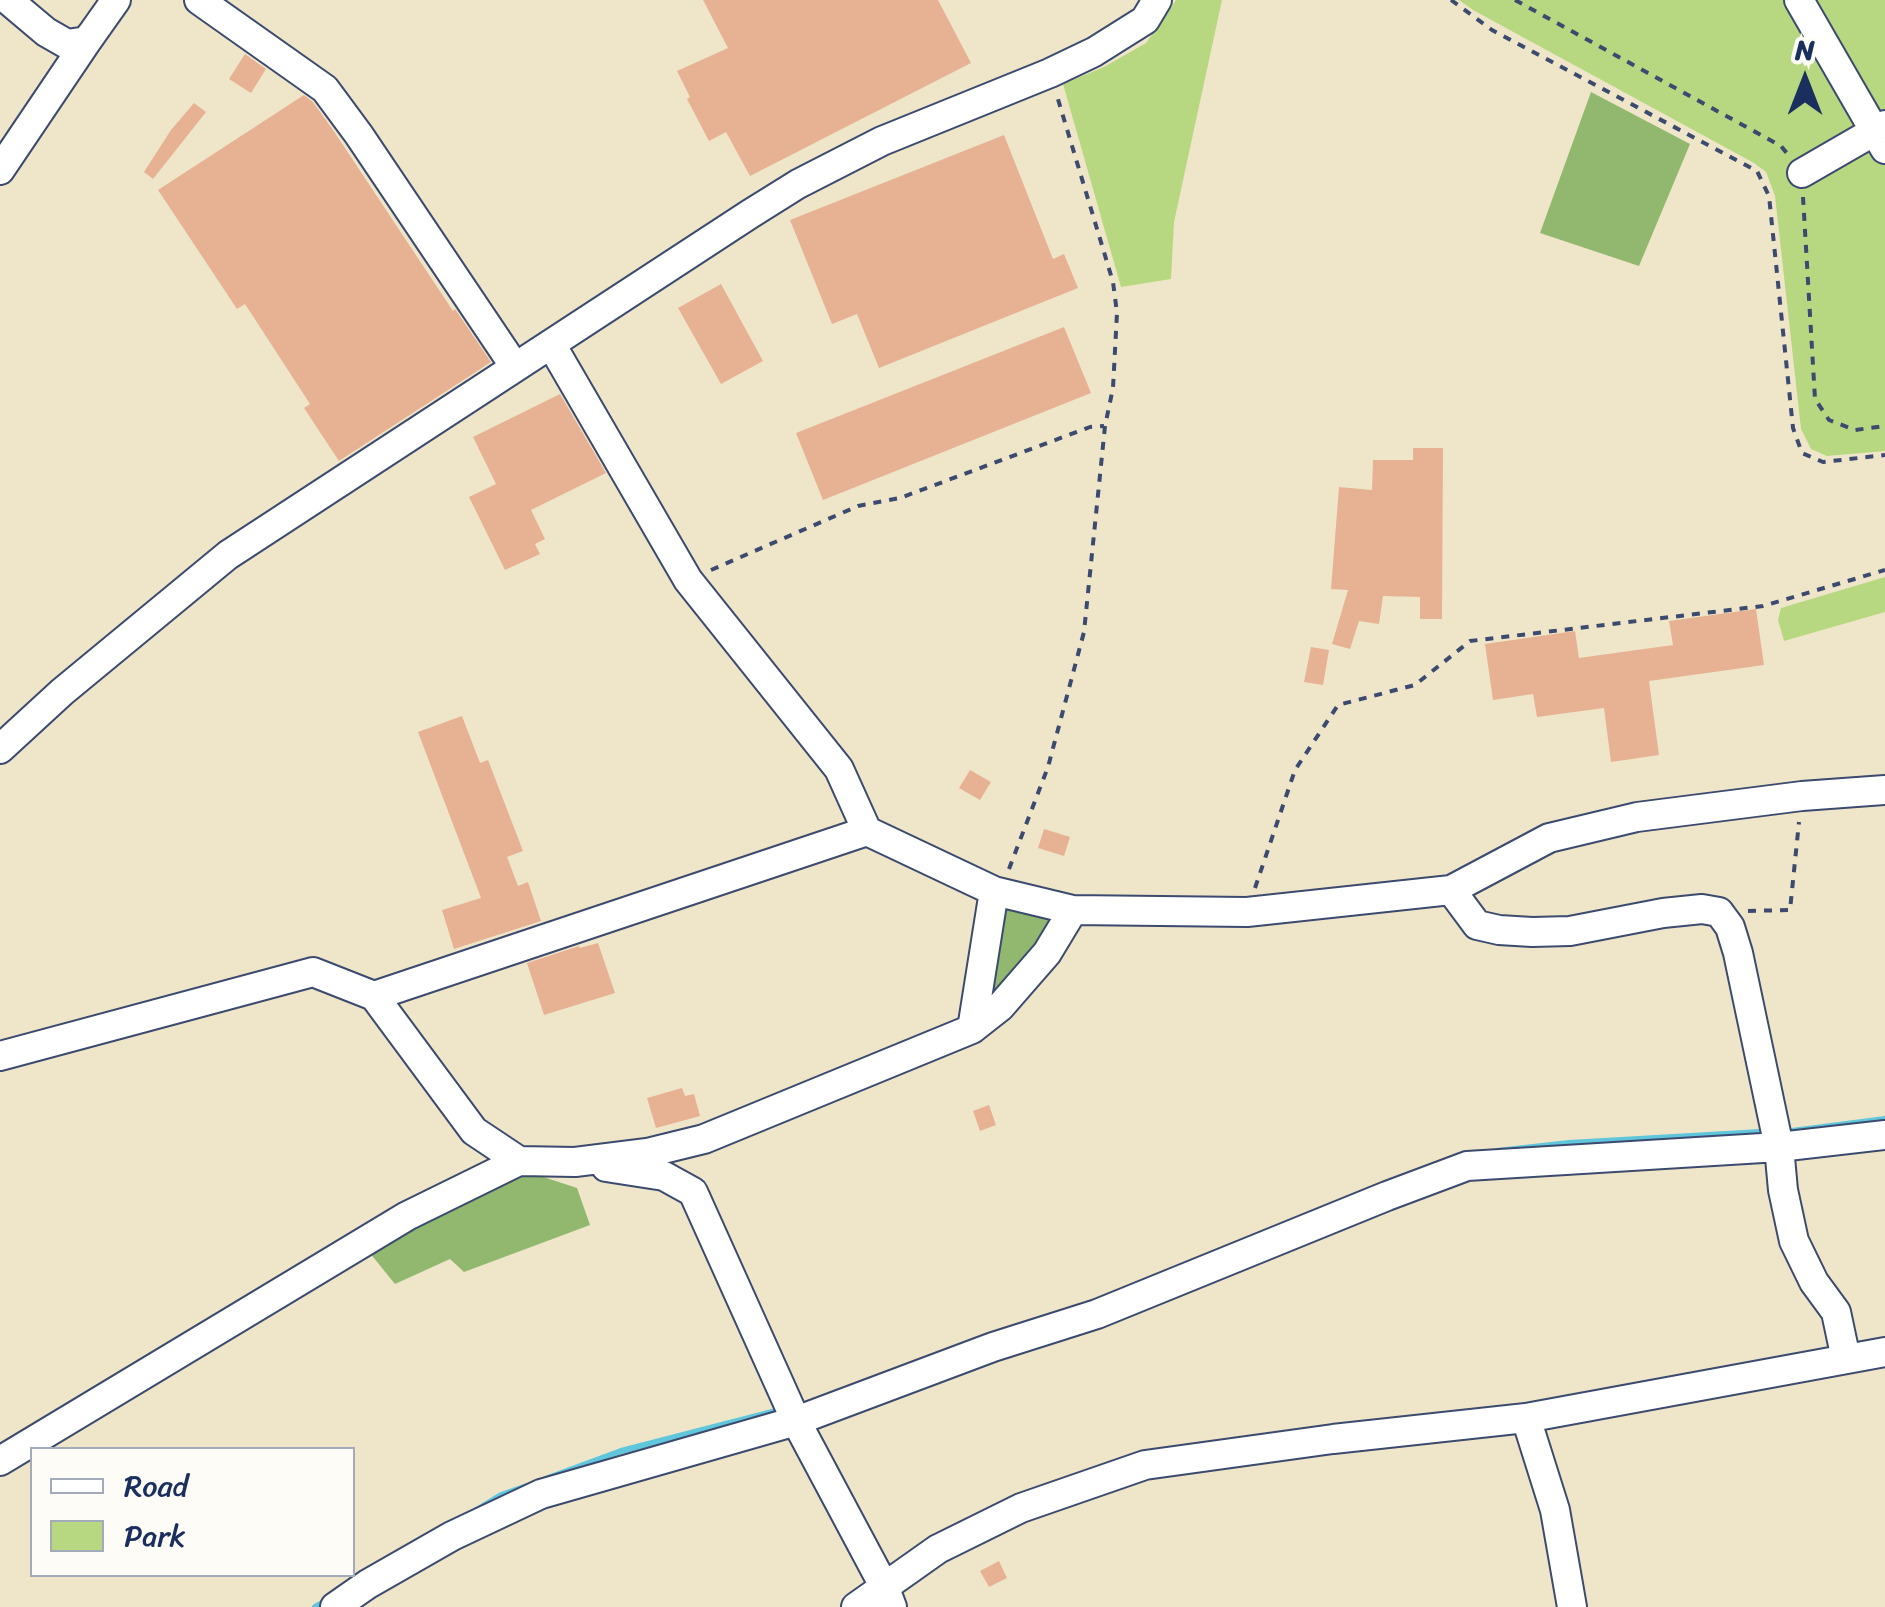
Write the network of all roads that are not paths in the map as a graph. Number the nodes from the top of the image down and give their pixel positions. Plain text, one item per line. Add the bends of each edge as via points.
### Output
1 (8, 0) edge
2 (116, 0) edge
3 (199, 0) edge
4 (1157, 0) edge
5 (1798, 0) edge
6 (91, 35) junction
7 (1882, 135) edge
8 (0, 170) edge
9 (1802, 173) road end
10 (550, 344) junction
11 (514, 368) junction
12 (0, 749) edge
13 (1885, 790) edge
14 (866, 831) junction
15 (1451, 890) junction
16 (998, 892) junction
17 (1073, 910) junction
18 (374, 996) junction
19 (972, 1028) junction
20 (0, 1056) edge
21 (1885, 1135) edge
22 (1779, 1147) junction
23 (519, 1161) junction
24 (575, 1162) junction
25 (1885, 1352) edge
26 (1846, 1358) junction
27 (1526, 1418) junction
28 (796, 1420) junction
29 (0, 1462) edge
30 (888, 1597) edge
31 (335, 1607) edge
32 (856, 1607) edge
33 (1572, 1607) edge

1 - 6 street via 66,44
2 - 6 street
3 - 11 street via 326,89
4 - 10 street via 1144,20 1094,52 882,141 798,184
5 - 7 street
6 - 8 street
7 - 9 street
10 - 11 street
10 - 14 street via 688,580 839,769
11 - 12 street via 228,556
13 - 15 street via 1636,817 1549,838
14 - 16 street
14 - 18 street
15 - 17 street via 1247,912
15 - 22 street via 1477,925 1499,930 1570,930 1663,913 1718,912 1738,952
16 - 17 street
16 - 19 street
17 - 19 street via 1047,953
18 - 20 street via 313,972
18 - 23 street via 474,1130
19 - 24 street via 704,1140
21 - 22 street
22 - 26 street via 1794,1241 1836,1312
22 - 28 street via 1468,1166 1098,1314
23 - 24 street
23 - 29 street via 406,1216
24 - 28 street via 664,1176 692,1192
25 - 26 street
26 - 27 street
27 - 30 street via 1144,1466 1021,1508 938,1550
27 - 33 street via 1555,1510
28 - 30 street
28 - 31 street via 540,1494 452,1536
30 - 32 street

